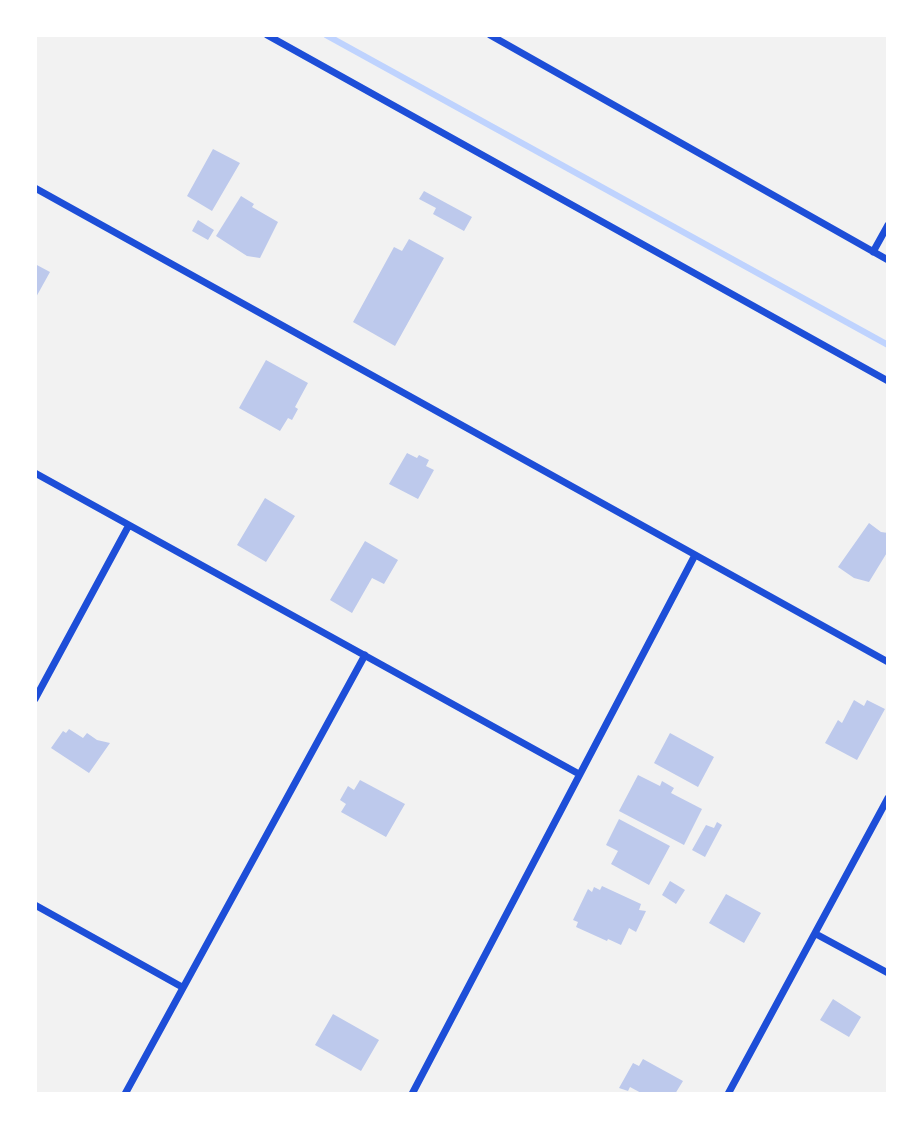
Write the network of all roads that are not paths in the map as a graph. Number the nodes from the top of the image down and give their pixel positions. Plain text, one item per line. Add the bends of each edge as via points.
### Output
1 (267, 35) edge
2 (490, 35) edge
3 (35, 188) edge
4 (888, 225) edge
5 (873, 252) junction
6 (888, 260) edge
7 (888, 381) edge
8 (35, 473) edge
9 (129, 525) junction
10 (694, 556) junction
11 (365, 655) junction
12 (888, 662) edge
13 (35, 699) edge
14 (579, 774) junction
15 (888, 798) edge
16 (35, 905) edge
17 (816, 934) junction
18 (888, 973) edge
19 (181, 988) junction
20 (125, 1094) edge
21 (412, 1094) edge
22 (728, 1094) edge

1 - 7 street
2 - 5 street
3 - 10 street
4 - 5 street
5 - 6 street
8 - 9 street
9 - 11 street
9 - 13 street
10 - 12 street
10 - 14 street
11 - 14 street
11 - 19 street
14 - 21 street
15 - 17 street
16 - 19 street
17 - 18 street
17 - 22 street
19 - 20 street

